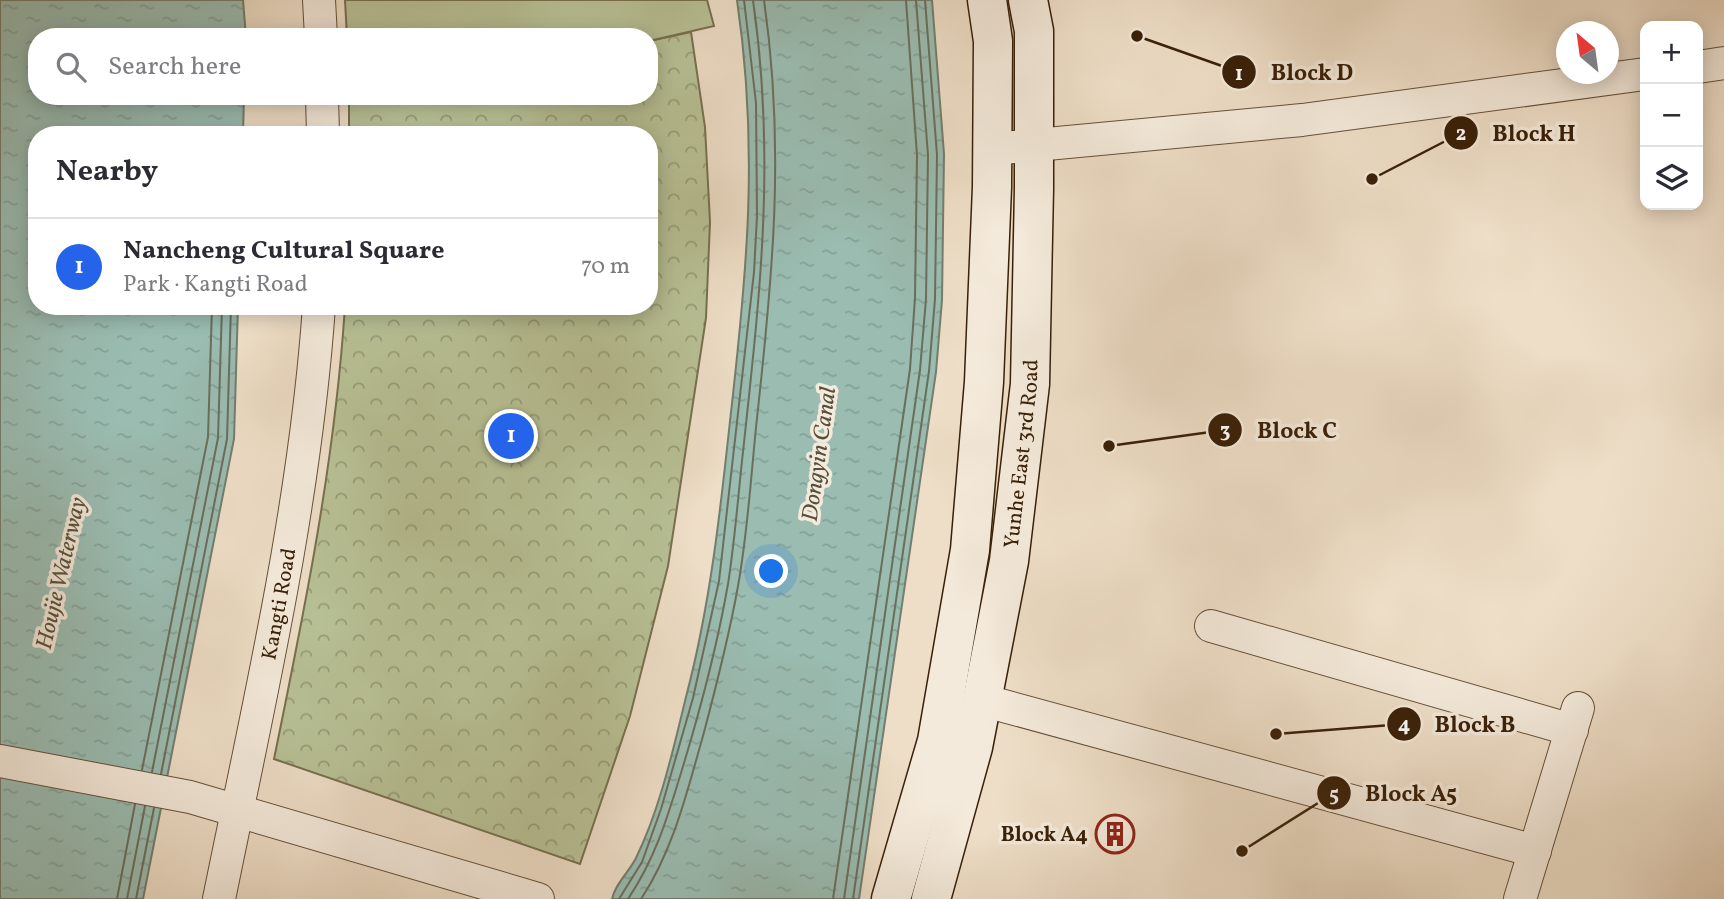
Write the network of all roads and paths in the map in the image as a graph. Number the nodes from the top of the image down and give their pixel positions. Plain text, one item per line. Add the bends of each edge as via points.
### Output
1 (319, 0) edge
2 (987, 0) edge
3 (1028, 0) edge
4 (321, 28) edge
5 (1724, 63) edge
6 (1703, 66) edge
7 (1640, 75) edge
8 (322, 105) edge
9 (323, 126) edge
10 (1034, 145) junction
11 (993, 149) junction
12 (318, 315) edge
13 (1211, 626) dead end
14 (982, 699) junction
15 (0, 761) edge
16 (237, 811) junction
17 (1535, 851) junction
18 (219, 899) edge
19 (538, 899) edge
20 (891, 899) edge
21 (931, 899) edge
22 (1520, 899) edge

1 - 4 street
2 - 11 street, Yunhe East 3rd Road via 993,41
3 - 10 street, Yunhe East 3rd Road via 1034,31
5 - 6 street
7 - 10 street via 1302,120
8 - 9 street
10 - 11 street
10 - 14 street, Yunhe East 3rd Road via 1030,384 1009,561
11 - 20 street, Yunhe East 3rd Road via 984,382 970,550 937,741
12 - 16 street, Kangti Road via 302,482
13 - 17 street via 1575,719
14 - 17 street
14 - 21 street, Yunhe East 3rd Road
15 - 16 street via 190,797
16 - 18 street, Kangti Road
16 - 19 street
17 - 22 street

